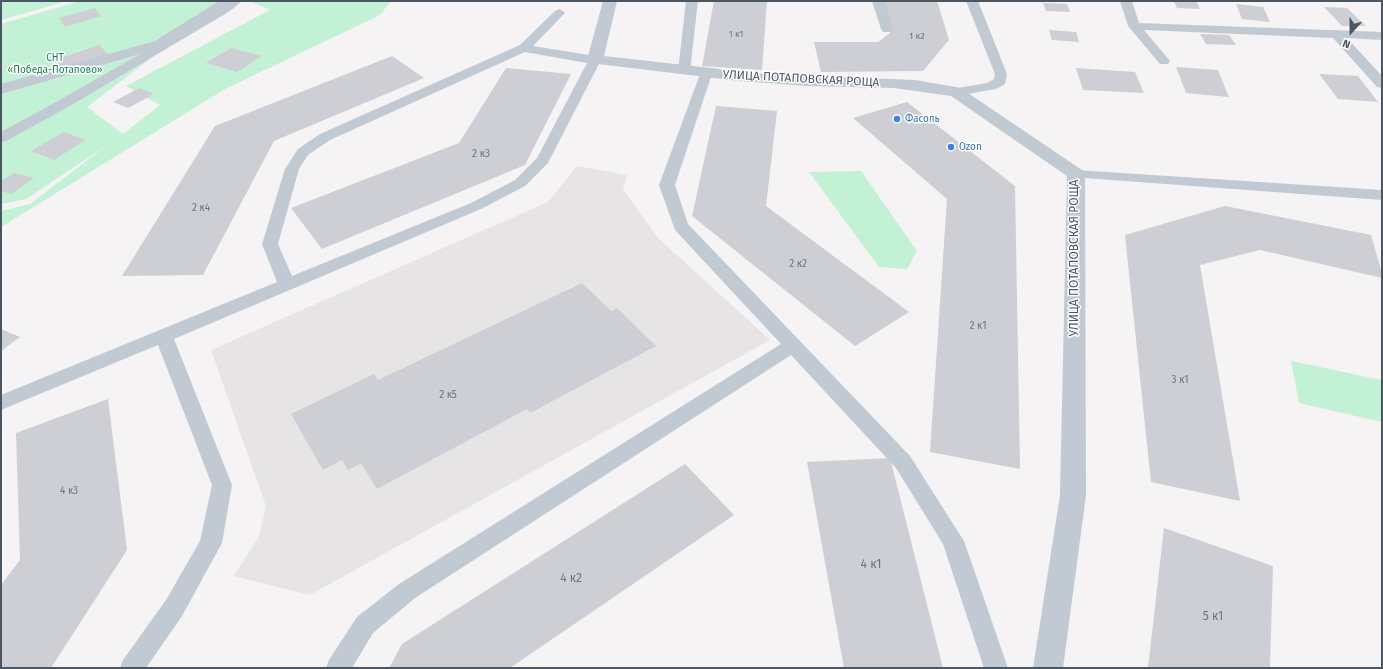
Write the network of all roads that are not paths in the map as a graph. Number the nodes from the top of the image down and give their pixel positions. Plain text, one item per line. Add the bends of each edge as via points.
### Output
1 (229, 1) edge
2 (236, 1) edge
3 (610, 1) edge
4 (692, 1) edge
5 (878, 1) edge
6 (972, 1) edge
7 (1126, 1) edge
8 (559, 13) dead end
9 (1134, 26) junction
10 (887, 29) dead end
11 (1336, 34) junction
12 (1382, 36) edge
13 (524, 48) junction
14 (595, 60) junction
15 (1164, 61) dead end
16 (684, 71) junction
17 (706, 74) junction
18 (1382, 84) edge
19 (1, 89) edge
20 (956, 92) junction
21 (1, 138) edge
22 (1076, 174) junction
23 (1382, 195) edge
24 (287, 285) junction
25 (164, 337) junction
26 (793, 345) junction
27 (1, 403) edge
28 (132, 668) edge
29 (338, 668) edge
30 (996, 668) edge
31 (1048, 668) edge

1 - 19 street via 160,44
2 - 21 lane
3 - 14 street
4 - 16 lane
5 - 10 lane
6 - 20 lane via 1001,74 1000,81 991,86
7 - 9 lane
8 - 13 lane
9 - 11 lane
9 - 15 lane
11 - 12 lane
11 - 18 lane
13 - 14 lane
13 - 24 lane via 325,137 303,152 292,169 270,244
14 - 16 street, УЛИЦА ПОТАПОВСКАЯ РОЩА
14 - 24 lane via 543,160 520,183 476,206
16 - 17 street, УЛИЦА ПОТАПОВСКАЯ РОЩА
17 - 20 street, УЛИЦА ПОТАПОВСКАЯ РОЩА via 914,85
17 - 26 lane via 667,185 681,226
20 - 22 street, УЛИЦА ПОТАПОВСКАЯ РОЩА
22 - 23 lane
22 - 31 street, УЛИЦА ПОТАПОВСКАЯ РОЩА via 1073,495
24 - 25 lane
25 - 27 lane
25 - 28 lane via 222,485 211,543 174,608
26 - 29 lane via 407,591 365,625
26 - 30 lane via 903,462 949,534

